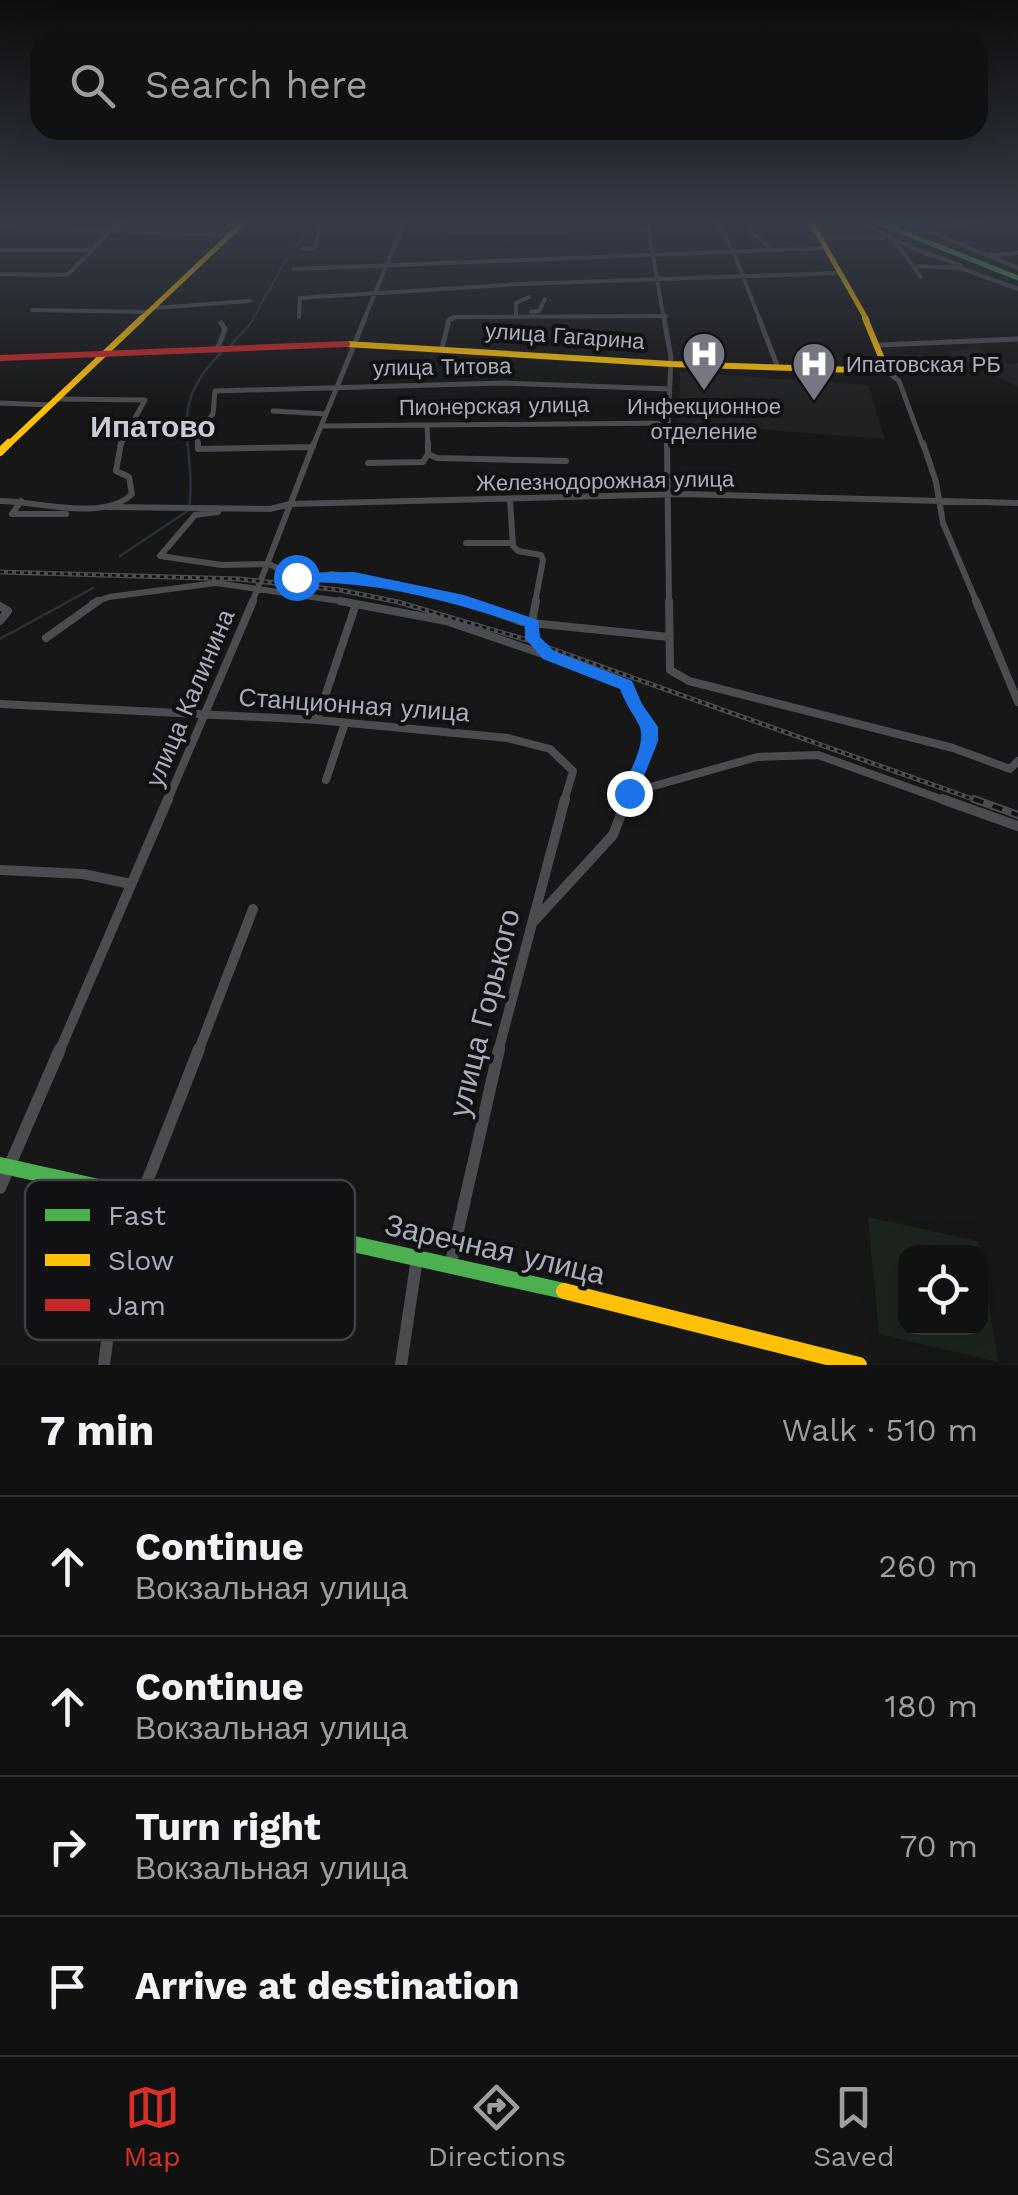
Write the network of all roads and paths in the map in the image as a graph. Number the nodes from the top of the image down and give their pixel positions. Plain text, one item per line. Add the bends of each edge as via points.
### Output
1 (178, 284) edge
2 (381, 284) edge
3 (544, 284) edge
4 (659, 284) edge
5 (745, 284) edge
6 (845, 284) edge
7 (378, 292) junction
8 (529, 297) dead end
9 (545, 299) dead end
10 (250, 301) dead end
11 (32, 310) dead end
12 (151, 310) junction
13 (540, 312) junction
14 (516, 314) junction
15 (666, 316) junction
16 (299, 317) dead end
17 (220, 323) dead end
18 (1018, 338) edge
19 (356, 343) junction
20 (880, 346) junction
21 (442, 348) junction
22 (224, 349) junction
23 (106, 354) junction
24 (0, 358) edge
25 (671, 364) junction
26 (778, 368) junction
27 (887, 371) junction
28 (339, 386) junction
29 (670, 390) junction
30 (54, 402) junction
31 (0, 403) edge
32 (273, 411) dead end
33 (326, 414) junction
34 (668, 423) junction
35 (426, 425) junction
36 (321, 426) junction
37 (313, 447) junction
38 (0, 452) edge
39 (428, 454) junction
40 (566, 461) dead end
41 (368, 463) dead end
42 (667, 494) junction
43 (510, 500) junction
44 (0, 501) edge
45 (22, 501) junction
46 (1018, 503) edge
47 (290, 504) junction
48 (941, 504) junction
49 (108, 507) junction
50 (242, 508) junction
51 (44, 511) junction
52 (66, 514) dead end
53 (466, 543) dead end
54 (512, 543) junction
55 (269, 564) junction
56 (258, 588) junction
57 (356, 604) junction
58 (0, 606) edge
59 (0, 621) edge
60 (533, 624) junction
61 (46, 638) dead end
62 (669, 638) junction
63 (552, 659) junction
64 (1018, 701) edge
65 (0, 704) edge
66 (204, 714) junction
67 (317, 720) junction
68 (345, 722) junction
69 (1018, 761) edge
70 (573, 771) joint
71 (326, 780) dead end
72 (629, 793) junction
73 (1018, 826) edge
74 (0, 870) edge
75 (130, 884) junction
76 (253, 909) dead end
77 (532, 924) junction
78 (4, 1166) edge
79 (82, 1180) edge
80 (148, 1180) edge
81 (0, 1188) edge
82 (355, 1243) edge
83 (417, 1258) junction
84 (450, 1268) junction
85 (107, 1340) edge
86 (820, 1360) edge
87 (104, 1365) edge
88 (401, 1365) edge
89 (859, 1365) edge

1 - 12 main road
2 - 7 street, улица Калинина
3 - 7 street
4 - 15 street
5 - 26 street
6 - 20 main road
7 - 16 street via 299,298
7 - 19 street, улица Калинина
8 - 14 street via 516,303
9 - 13 street
10 - 12 street
11 - 12 street
12 - 23 main road
13 - 14 street
13 - 15 street
14 - 21 street via 453,317
15 - 25 street
17 - 22 street
18 - 20 street
19 - 21 main road, улица Гагарина
19 - 22 main road, улица Гагарина
19 - 28 street, улица Калинина
20 - 27 main road
21 - 25 main road, улица Гагарина
22 - 23 main road, улица Гагарина
23 - 24 main road, улица Гагарина
23 - 30 main road
25 - 26 main road, улица Гагарина
25 - 29 street
26 - 27 main road, улица Гагарина
27 - 48 street via 903,388
28 - 29 street, улица Титова via 535,383
28 - 33 street, улица Калинина
28 - 37 street, улица Титова via 215,391 213,414 197,433 198,449
29 - 34 street
30 - 31 street
30 - 38 main road
30 - 49 street via 145,399 116,452 116,472 129,477 132,494
32 - 33 street
33 - 36 street, улица Калинина
34 - 35 street, Пионерская улица
34 - 42 street
35 - 36 street, Пионерская улица
35 - 39 street
36 - 37 street, улица Калинина
37 - 47 street, улица Калинина
39 - 40 street
39 - 41 street via 423,462
42 - 43 street, Железнодорожная улица
42 - 48 street, Железнодорожная улица
42 - 62 street
43 - 47 street, Железнодорожная улица
43 - 54 street
44 - 45 street
45 - 51 street via 36,500
45 - 51 street via 12,514
46 - 48 street, Железнодорожная улица
47 - 50 street, Железнодорожная улица
47 - 55 street, улица Калинина
48 - 64 street via 943,523
49 - 50 street, Железнодорожная улица
49 - 51 street
50 - 55 street via 195,515 160,556
51 - 52 street
53 - 54 street
54 - 60 street via 518,552 543,560
55 - 56 street, улица Калинина
55 - 60 street via 302,579 332,574 431,592
56 - 57 street
56 - 61 street via 216,583 94,602
56 - 66 street, улица Калинина
57 - 63 street via 446,621
57 - 67 street
58 - 59 street via 8,611
60 - 62 street
60 - 63 street via 532,638
62 - 69 street via 670,670 689,681 954,748 994,766 1010,769
63 - 72 street via 626,685 650,727
65 - 66 street, Станционная улица
66 - 67 street, Станционная улица
66 - 75 street, улица Калинина
67 - 68 street, Станционная улица
68 - 70 street, Станционная улица via 528,741 555,752
68 - 71 street
70 - 77 street, улица Горького
72 - 73 street via 757,757 818,755
72 - 77 street via 613,835
74 - 75 street
75 - 78 street, улица Калинина
76 - 80 street
77 - 84 street, улица Горького
78 - 79 main road, Заречная улица
78 - 81 street, улица Калинина
82 - 83 main road, Заречная улица
83 - 84 main road, Заречная улица
83 - 88 street
84 - 86 main road, Заречная улица via 610,1300
85 - 87 street
86 - 89 main road, Заречная улица

